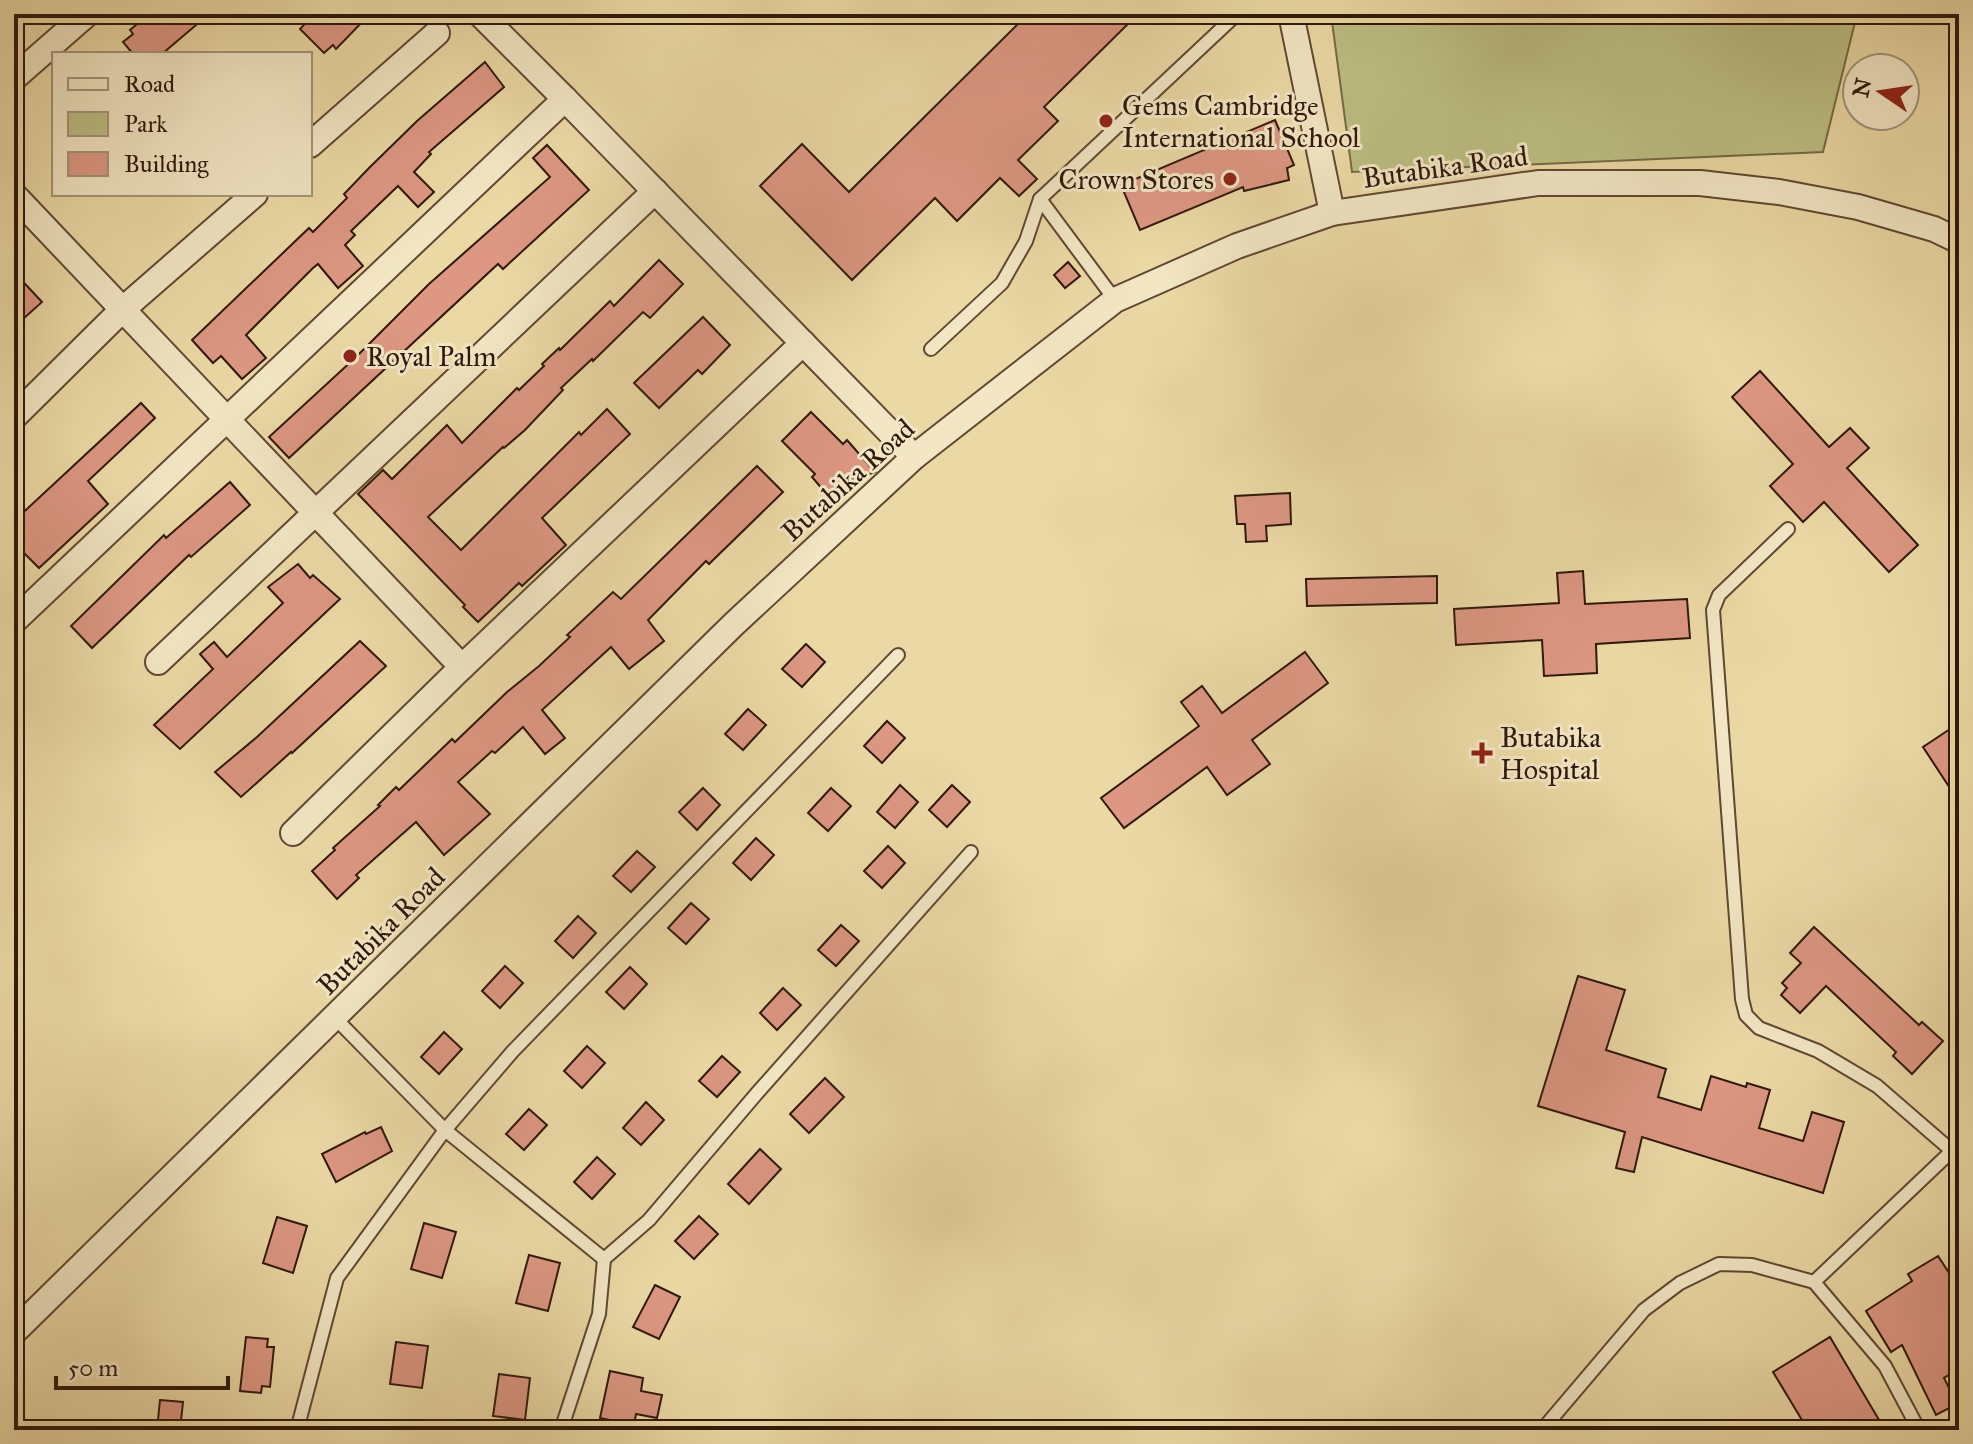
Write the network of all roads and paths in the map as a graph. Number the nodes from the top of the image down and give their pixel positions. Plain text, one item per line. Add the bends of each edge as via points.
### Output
1 (87, 14) edge
2 (480, 14) edge
3 (1237, 14) edge
4 (1291, 14) edge
5 (437, 33) dead end
6 (14, 78) edge
7 (565, 99) junction
8 (312, 143) edge
9 (655, 191) junction
10 (14, 195) edge
11 (253, 196) edge
12 (1040, 199) junction
13 (1332, 213) junction
14 (1959, 241) edge
15 (1115, 300) junction
16 (122, 310) junction
17 (803, 343) junction
18 (931, 349) dead end
19 (14, 417) edge
20 (225, 420) junction
21 (914, 457) junction
22 (315, 514) junction
23 (1788, 529) dead end
24 (14, 621) edge
25 (898, 655) dead end
26 (158, 662) dead end
27 (462, 667) junction
28 (293, 833) dead end
29 (971, 852) dead end
30 (335, 1018) junction
31 (445, 1130) junction
32 (1957, 1151) edge
33 (604, 1259) junction
34 (1814, 1282) junction
35 (14, 1332) edge
36 (297, 1430) edge
37 (561, 1430) edge
38 (1542, 1430) edge
39 (1919, 1430) edge

1 - 6 street
2 - 7 street
3 - 12 lane
4 - 13 street
5 - 8 street
7 - 9 street
7 - 20 street
9 - 17 street
9 - 22 street
10 - 16 street
11 - 16 street
12 - 15 lane
12 - 18 lane via 1026,241 1002,283
13 - 14 street, Butabika Road via 1538,183 1700,183 1858,207
13 - 15 street, Butabika Road via 1237,246
15 - 21 street, Butabika Road
16 - 19 street
16 - 20 street
17 - 21 street
17 - 27 street
20 - 22 street
20 - 24 street
21 - 30 street, Butabika Road via 734,624
22 - 26 street
22 - 27 street
23 - 32 lane via 1719,595 1713,610 1746,1015 1759,1028 1818,1051 1877,1086
25 - 31 lane via 513,1051
27 - 28 street
29 - 33 lane via 649,1220
30 - 31 lane
30 - 35 street, Butabika Road
31 - 33 lane
31 - 36 lane via 337,1278
32 - 34 lane
33 - 37 lane via 599,1314
34 - 38 lane via 1752,1265 1719,1264 1680,1283 1644,1310
34 - 39 lane via 1885,1366

